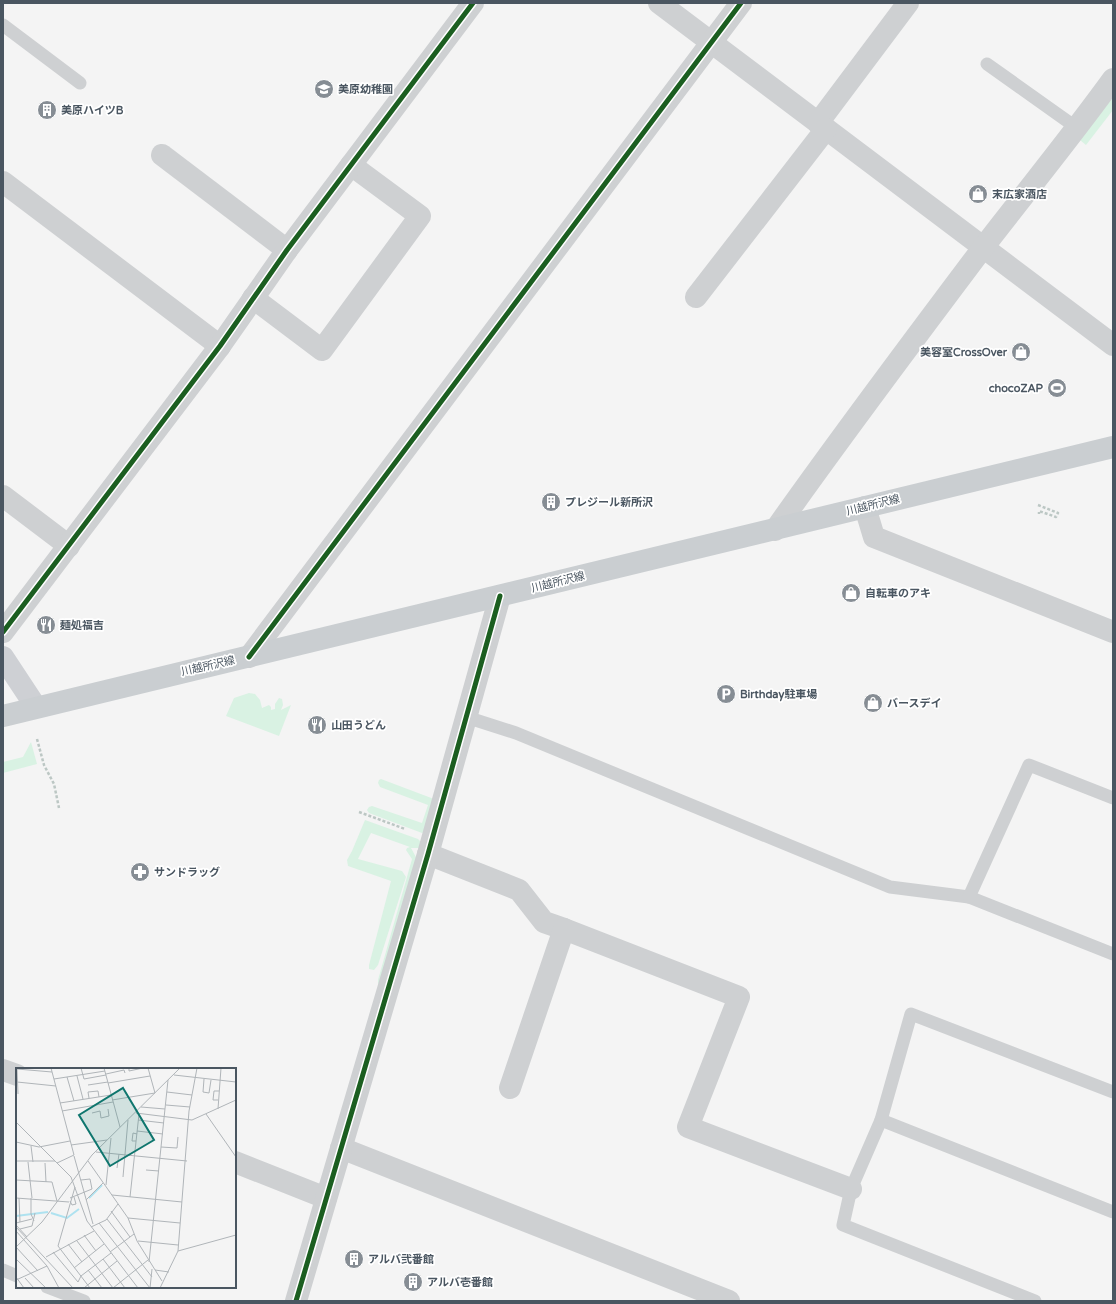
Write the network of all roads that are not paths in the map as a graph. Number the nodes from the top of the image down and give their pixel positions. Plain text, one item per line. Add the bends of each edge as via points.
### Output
1 (473, 3) edge
2 (659, 3) edge
3 (741, 3) edge
4 (908, 3) edge
5 (3, 24) edge
6 (712, 42) junction
7 (987, 64) dead end
8 (1113, 79) edge
9 (80, 83) dead end
10 (822, 126) junction
11 (1077, 128) junction
12 (162, 155) dead end
13 (351, 165) junction
14 (3, 182) edge
15 (983, 248) junction
16 (287, 250) junction
17 (696, 297) dead end
18 (253, 298) junction
19 (1113, 345) edge
20 (220, 346) junction
21 (1113, 447) edge
22 (3, 496) edge
23 (865, 507) junction
24 (775, 530) junction
25 (69, 546) junction
26 (500, 596) junction
27 (3, 632) edge
28 (1113, 632) edge
29 (3, 657) edge
30 (248, 657) junction
31 (36, 707) junction
32 (3, 716) edge
33 (466, 717) junction
34 (1113, 798) edge
35 (428, 854) junction
36 (969, 897) junction
37 (564, 929) junction
38 (1113, 954) edge
39 (3, 1070) edge
40 (16, 1075) edge
41 (510, 1088) dead end
42 (1113, 1092) edge
43 (881, 1120) junction
44 (341, 1148) junction
45 (236, 1162) edge
46 (851, 1189) junction
47 (326, 1198) junction
48 (1113, 1212) edge
49 (3, 1270) edge
50 (16, 1276) edge
51 (50, 1288) edge
52 (84, 1301) edge
53 (296, 1301) edge
54 (729, 1301) edge
55 (1035, 1301) edge

1 - 13 street
2 - 6 street
3 - 6 street
4 - 10 street
5 - 9 lane
6 - 10 street
6 - 30 street
7 - 11 lane
8 - 11 street
10 - 15 street
10 - 17 street
11 - 15 street
12 - 16 street
13 - 16 street
13 - 18 street via 420,216 322,350
14 - 20 street
15 - 19 street
15 - 24 street via 870,397
16 - 18 street
18 - 20 street
20 - 25 street
21 - 23 main road, 川越所沢線
22 - 25 street
23 - 24 main road, 川越所沢線
23 - 28 street via 874,537
24 - 26 main road, 川越所沢線
25 - 27 street
26 - 30 main road, 川越所沢線
26 - 33 street
29 - 31 street
30 - 31 main road, 川越所沢線
31 - 32 main road, 川越所沢線
33 - 35 street
33 - 36 lane via 516,733 890,887
34 - 36 lane via 1029,764
35 - 37 street via 519,890 544,922
35 - 44 street
36 - 38 lane
37 - 41 street
37 - 46 street via 739,998 688,1127
39 - 40 street
42 - 43 lane via 912,1014
43 - 46 lane
43 - 48 lane
44 - 47 street
44 - 54 street
45 - 47 street
46 - 55 lane via 843,1225
47 - 53 street
49 - 50 lane
51 - 52 lane

